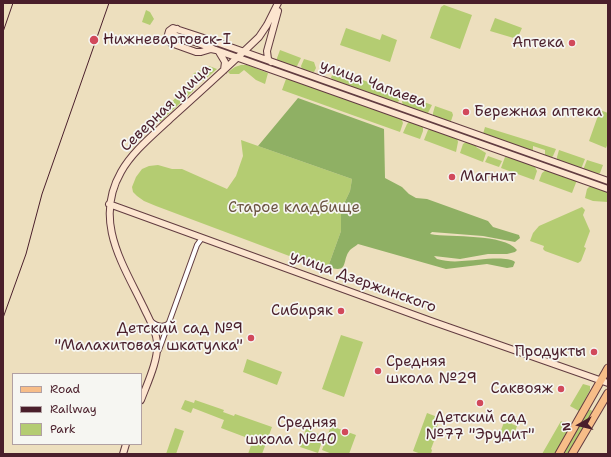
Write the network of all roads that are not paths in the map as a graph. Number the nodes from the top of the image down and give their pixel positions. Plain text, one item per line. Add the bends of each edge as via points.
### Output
1 (279, 3) edge
2 (177, 30) junction
3 (215, 50) junction
4 (243, 52) junction
5 (237, 57) junction
6 (271, 62) junction
7 (224, 70) junction
8 (363, 94) junction
9 (361, 101) junction
10 (608, 182) edge
11 (608, 189) edge
12 (109, 204) junction
13 (202, 238) junction
14 (150, 320) junction
15 (169, 322) junction
16 (156, 358) junction
17 (608, 368) edge
18 (604, 381) edge
19 (608, 393) edge
20 (142, 397) edge
21 (585, 409) junction
22 (595, 415) junction
23 (559, 454) edge
24 (572, 454) edge

1 - 4 main road, Северная улица via 262,33
1 - 6 main road via 267,51
2 - 3 main road, улица Чапаева via 172,33
2 - 3 main road, улица Чапаева via 169,30 168,41 199,53
2 - 4 main road, улица Чапаева
3 - 5 main road, улица Чапаева
3 - 7 main road via 221,53
4 - 5 main road, Северная улица
4 - 6 main road, улица Чапаева
5 - 7 main road, Северная улица
5 - 9 main road, улица Чапаева
6 - 8 main road, улица Чапаева
7 - 12 main road, Северная улица via 130,159 115,184
8 - 9 main road
8 - 10 main road, улица Чапаева
9 - 11 main road, улица Чапаева
12 - 13 main road, улица Дзержинского
12 - 14 main road, Северная улица via 109,224 113,243
13 - 15 street, Северная улица via 197,245
13 - 18 main road, улица Дзержинского
14 - 15 street via 160,326
14 - 16 main road, Северная улица via 157,339
15 - 16 street, Северная улица
16 - 20 main road, Северная улица
17 - 18 main road
18 - 21 main road
19 - 22 main road
21 - 22 main road via 593,406 596,410
21 - 23 main road
22 - 24 main road

